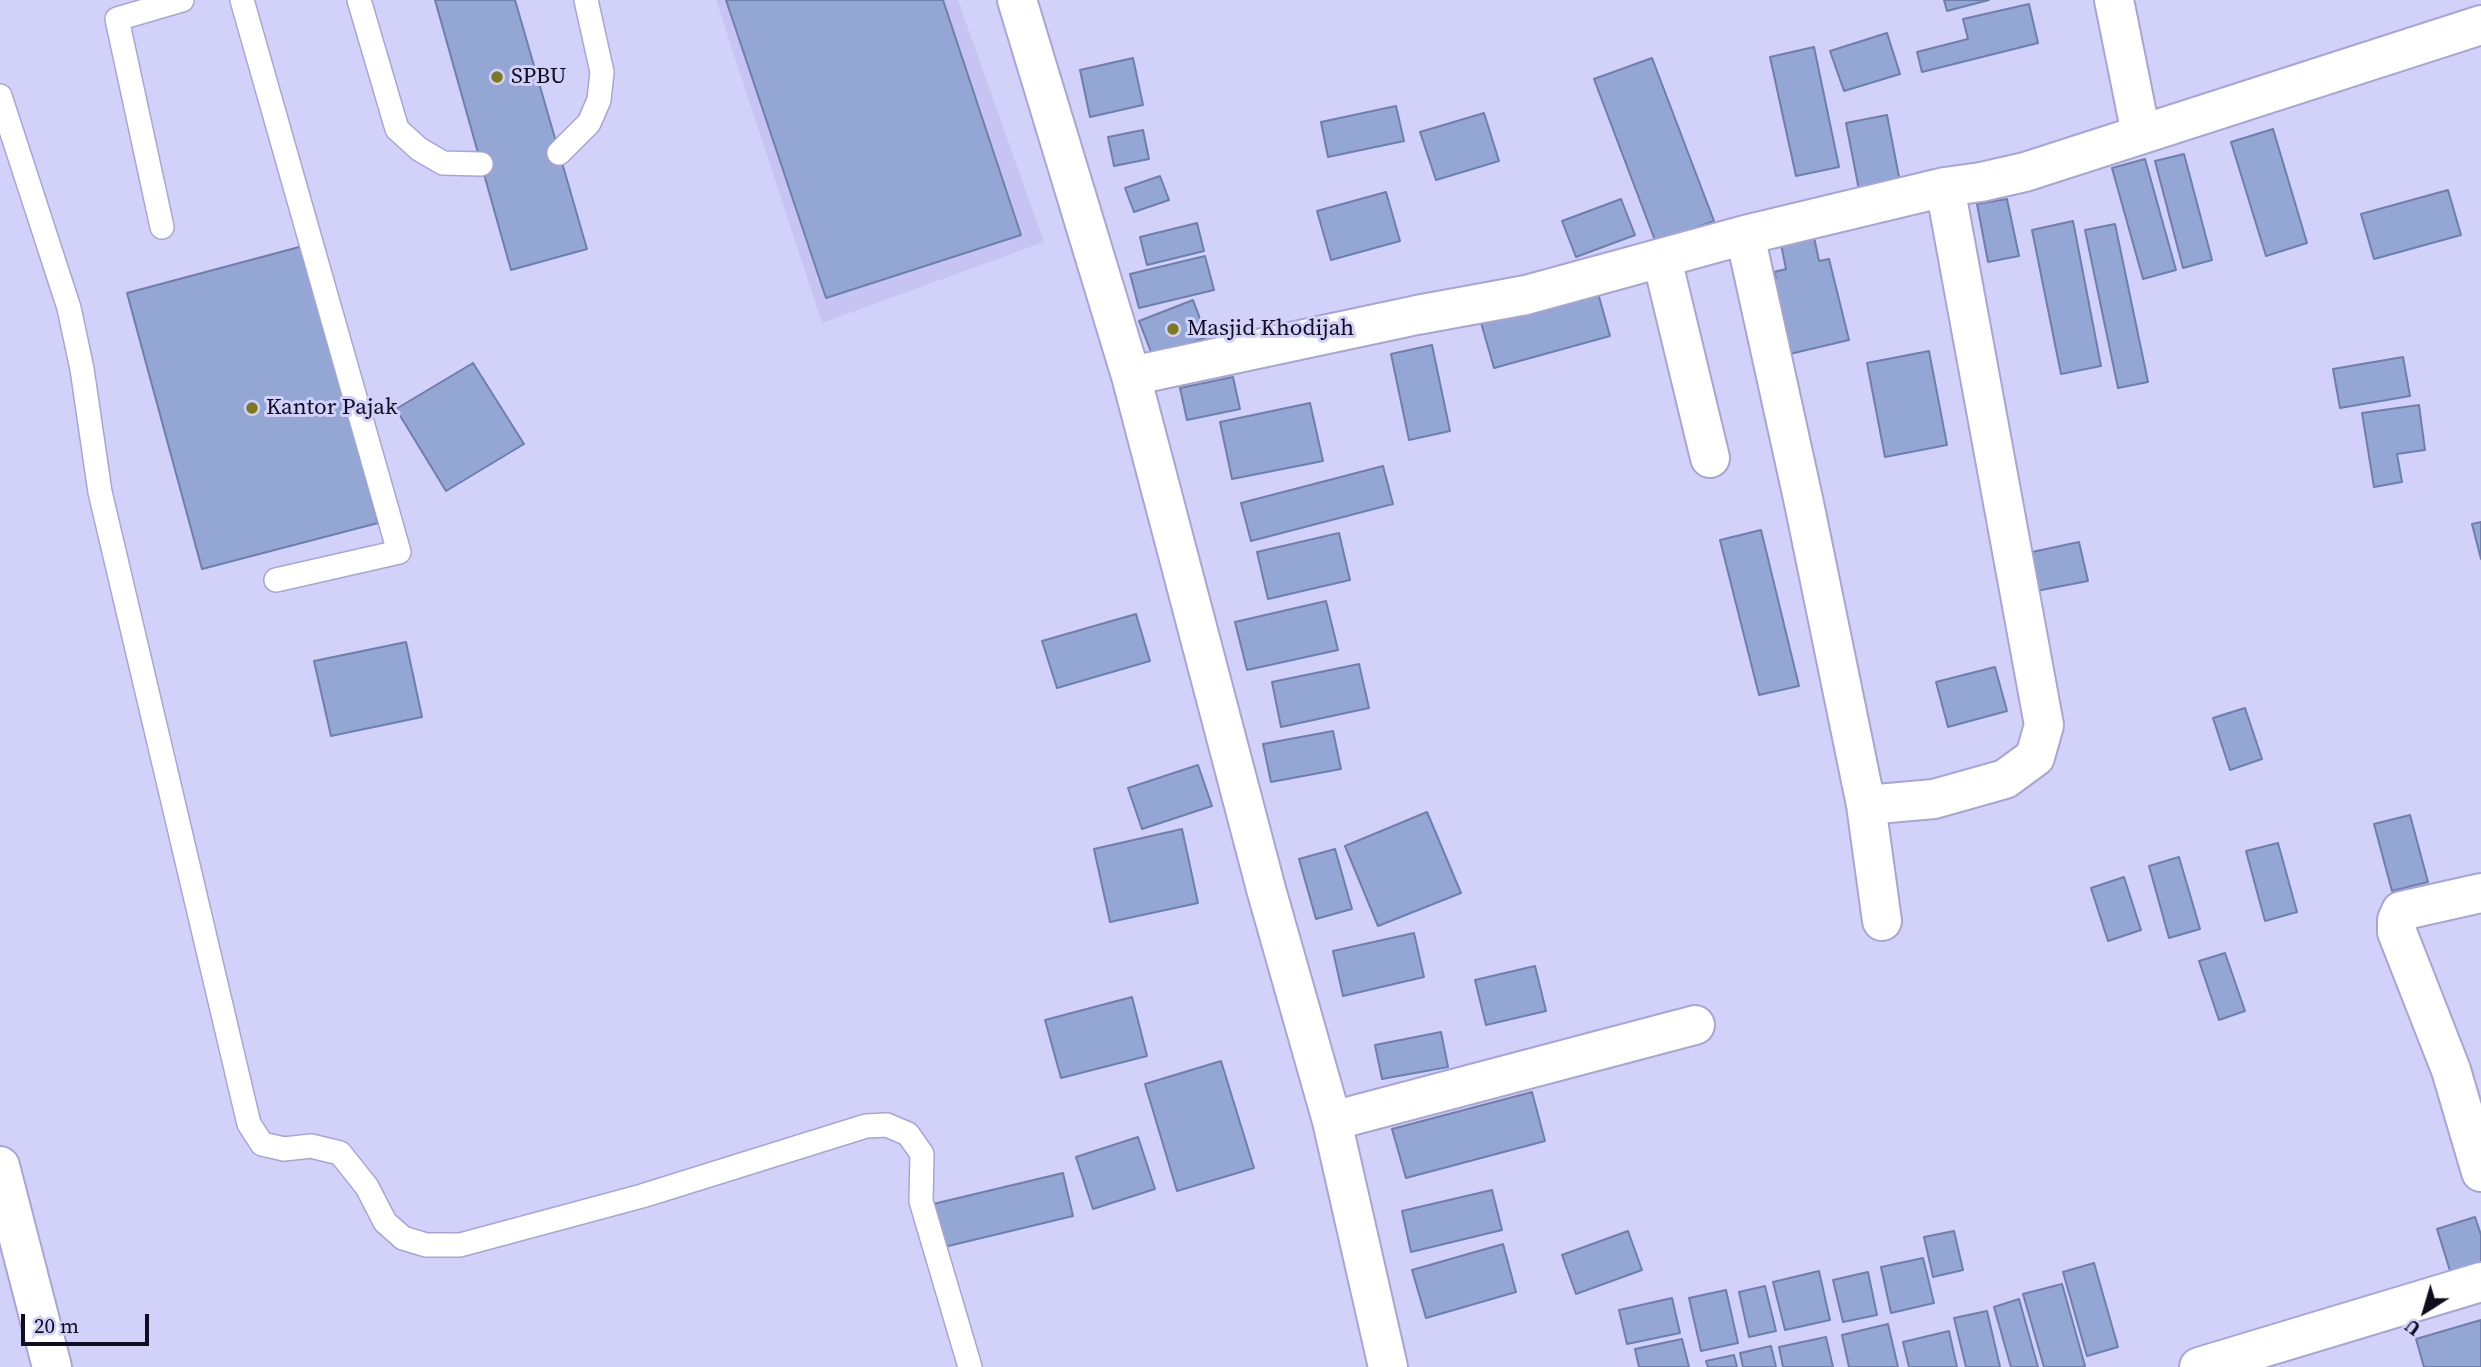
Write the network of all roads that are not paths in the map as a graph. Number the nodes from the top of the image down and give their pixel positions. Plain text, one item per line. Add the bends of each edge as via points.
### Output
1 (182, 0) edge
2 (242, 0) edge
3 (359, 0) edge
4 (586, 0) edge
5 (1017, 0) edge
6 (2114, 0) edge
7 (2480, 30) edge
8 (0, 96) edge
9 (2141, 134) junction
10 (559, 153) dead end
11 (481, 164) dead end
12 (1945, 187) junction
13 (162, 227) dead end
14 (1745, 235) junction
15 (1662, 259) junction
16 (1131, 376) junction
17 (1710, 458) dead end
18 (276, 580) dead end
19 (1866, 805) junction
20 (2481, 893) edge
21 (1882, 921) dead end
22 (1695, 1025) dead end
23 (1332, 1121) junction
24 (0, 1166) edge
25 (2481, 1172) edge
26 (2481, 1282) edge
27 (52, 1367) edge
28 (970, 1367) edge
29 (1388, 1367) edge
30 (2199, 1367) edge

1 - 13 lane via 117,19
2 - 18 lane via 399,552
3 - 11 lane via 397,129 443,163
4 - 10 lane via 602,72 599,100 589,122
5 - 16 street
6 - 9 street
7 - 9 street
8 - 28 lane via 69,308 100,492 249,1124 262,1144 284,1149 311,1146 340,1153 368,1186 386,1222 403,1238 426,1245 460,1245 642,1196 866,1126 887,1125 908,1134 922,1154 921,1201
9 - 12 street via 2025,172
12 - 14 street
12 - 19 street via 2044,725 2035,757 2005,779 1934,799
14 - 15 street
14 - 19 street
15 - 16 street via 1526,295
15 - 17 street
16 - 23 street
19 - 21 street
20 - 25 street via 2401,911 2397,920 2451,1070
22 - 23 street
23 - 29 street
24 - 27 street
26 - 30 street

